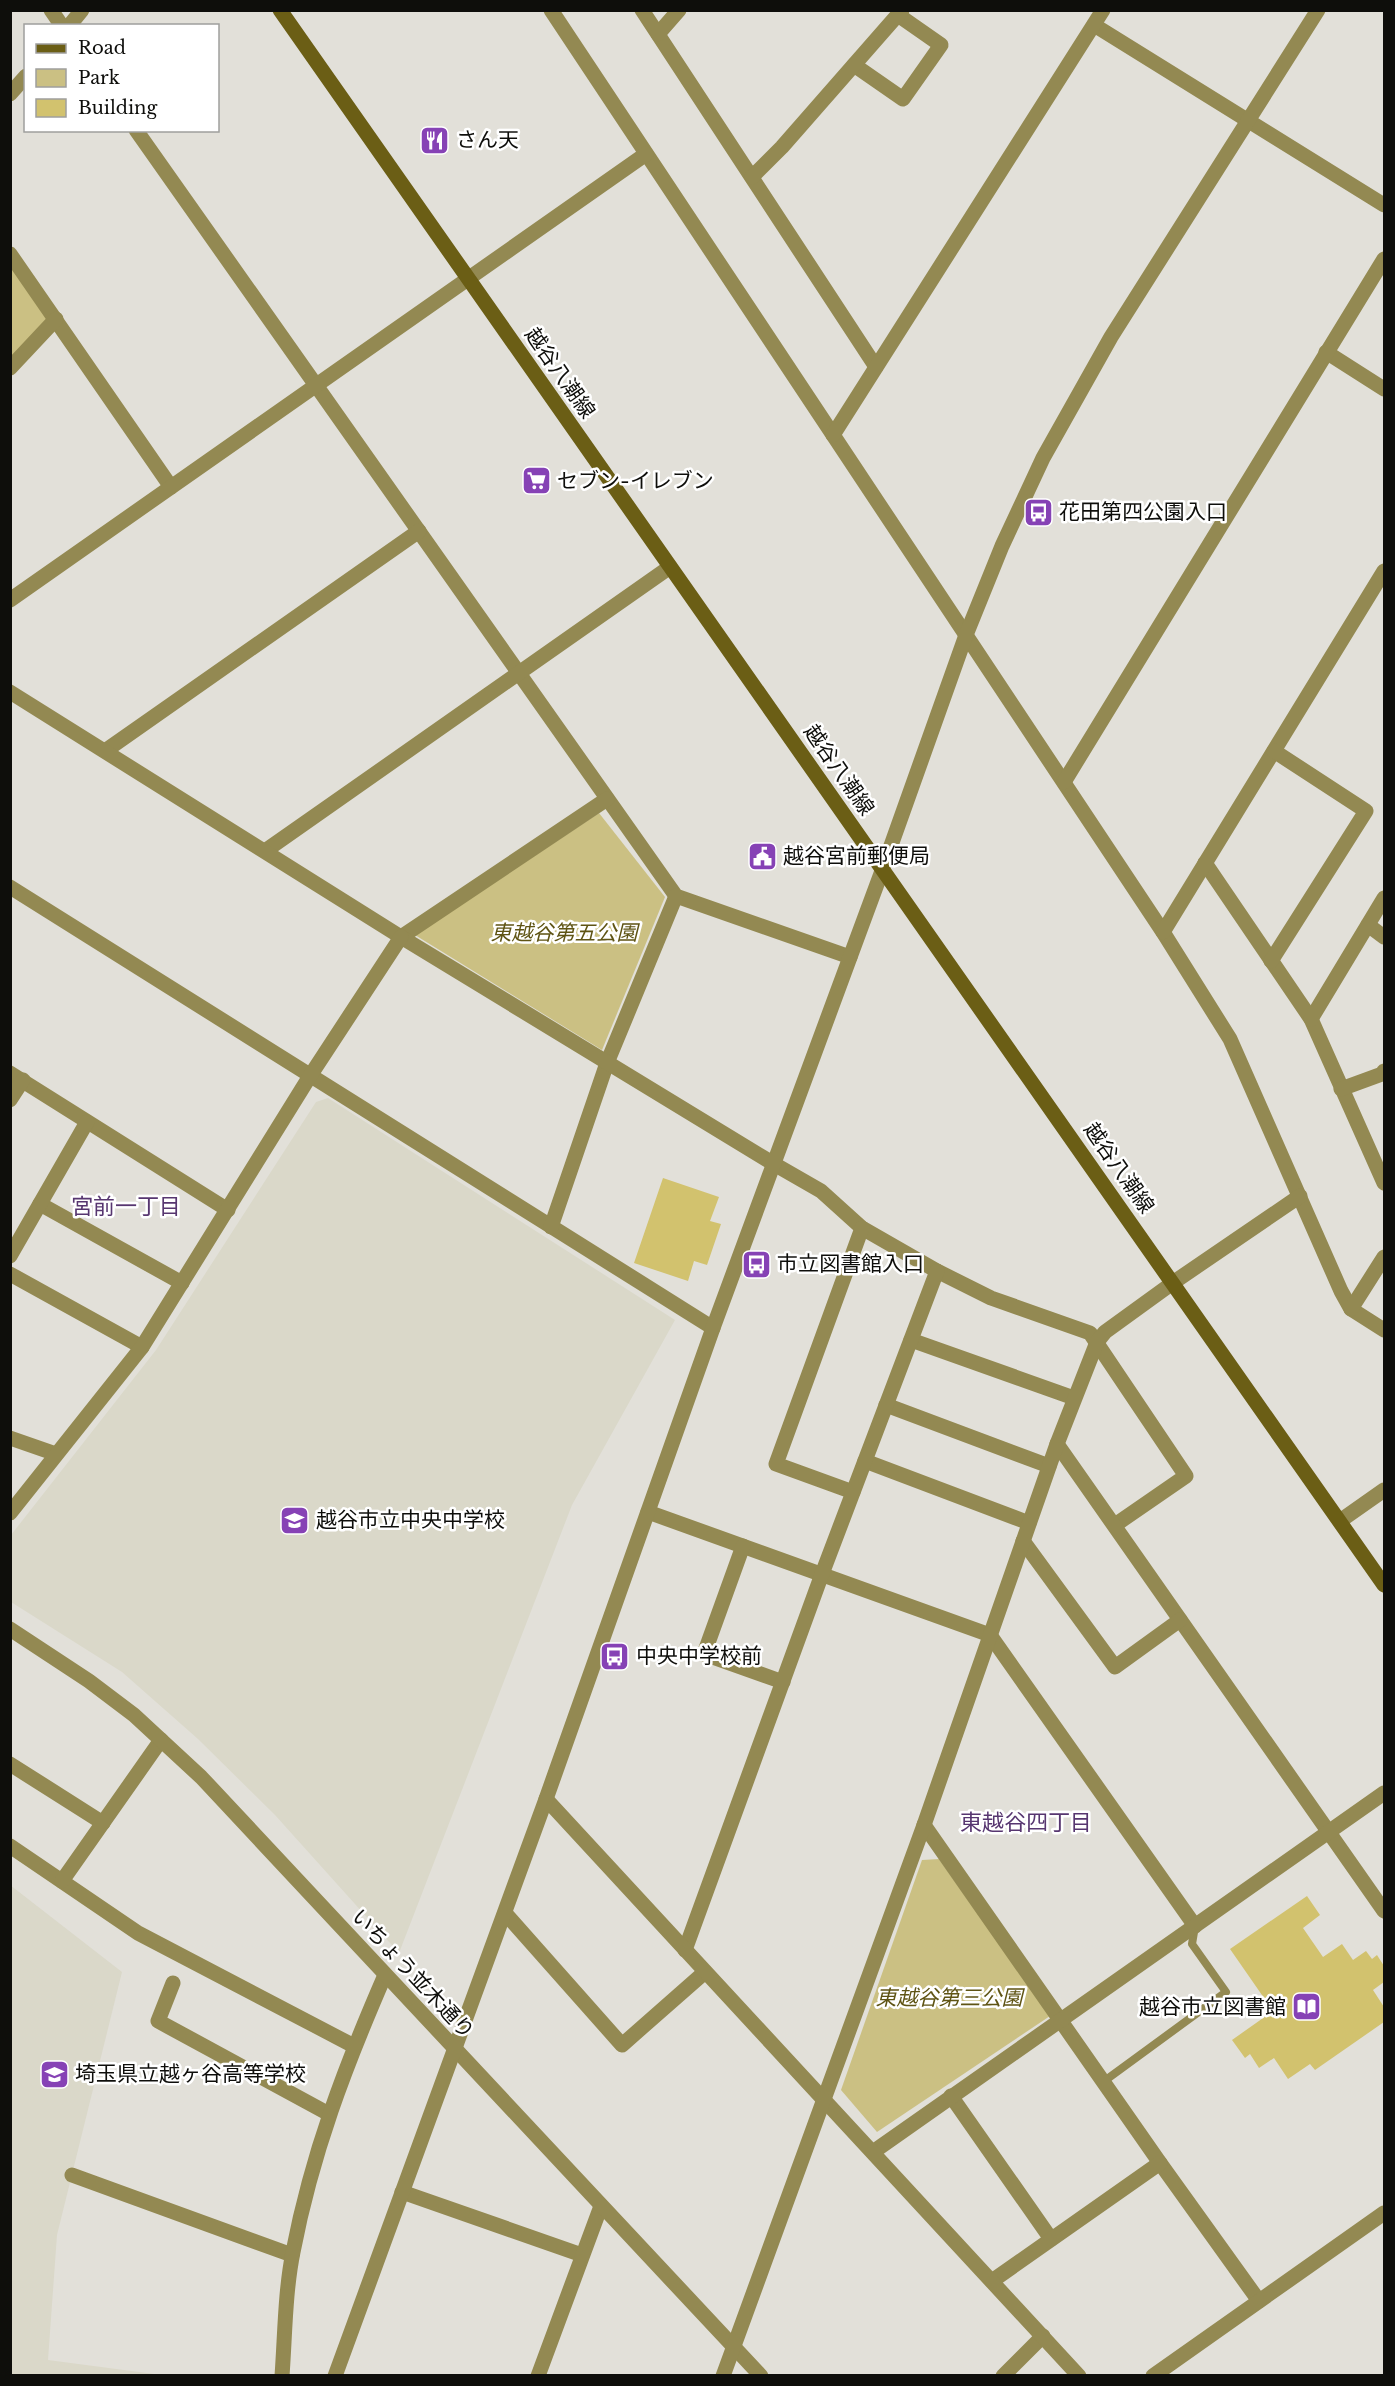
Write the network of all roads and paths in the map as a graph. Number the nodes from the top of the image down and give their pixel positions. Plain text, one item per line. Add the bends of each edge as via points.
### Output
1 (51, 10) edge
2 (82, 10) edge
3 (280, 10) edge
4 (551, 10) edge
5 (642, 10) edge
6 (679, 10) edge
7 (1103, 10) edge
8 (1318, 10) edge
9 (900, 13) edge
10 (61, 24) edge
11 (71, 24) edge
12 (1094, 25) junction
13 (657, 34) junction
14 (854, 65) junction
15 (24, 78) edge
16 (10, 94) edge
17 (1249, 120) junction
18 (137, 132) edge
19 (646, 154) junction
20 (752, 177) junction
21 (1384, 205) edge
22 (10, 254) edge
23 (1384, 259) edge
24 (469, 278) junction
25 (56, 319) junction
26 (1326, 352) junction
27 (876, 367) junction
28 (10, 368) edge
29 (316, 386) junction
30 (1384, 388) edge
31 (833, 435) junction
32 (171, 487) junction
33 (419, 531) junction
34 (670, 567) junction
35 (1384, 571) edge
36 (10, 600) edge
37 (966, 635) junction
38 (518, 673) junction
39 (10, 692) edge
40 (105, 751) junction
41 (1274, 751) junction
42 (1064, 782) junction
43 (607, 799) junction
44 (265, 851) junction
45 (1205, 863) junction
46 (883, 868) junction
47 (10, 887) edge
48 (676, 896) junction
49 (1384, 898) edge
50 (1368, 925) junction
51 (1163, 932) junction
52 (401, 937) junction
53 (1384, 937) edge
54 (850, 957) junction
55 (1271, 961) junction
56 (1311, 1019) junction
57 (607, 1063) junction
58 (1384, 1071) edge
59 (310, 1076) junction
60 (16, 1077) edge
61 (1341, 1089) junction
62 (10, 1100) edge
63 (87, 1122) junction
64 (774, 1164) junction
65 (1384, 1183) edge
66 (1300, 1196) junction
67 (40, 1204) junction
68 (228, 1210) junction
69 (550, 1227) junction
70 (862, 1228) junction
71 (10, 1256) edge
72 (1384, 1257) edge
73 (937, 1270) junction
74 (10, 1274) edge
75 (1379, 1281) edge
76 (182, 1282) junction
77 (1174, 1282) junction
78 (1351, 1309) junction
79 (713, 1328) junction
80 (1384, 1330) edge
81 (911, 1340) junction
82 (1097, 1342) junction
83 (142, 1347) junction
84 (1074, 1398) junction
85 (886, 1405) junction
86 (10, 1438) edge
87 (1057, 1444) junction
88 (56, 1454) junction
89 (865, 1461) junction
90 (1049, 1466) junction
91 (1384, 1490) edge
92 (854, 1492) junction
93 (648, 1512) junction
94 (10, 1513) edge
95 (1340, 1521) junction
96 (1029, 1523) junction
97 (1115, 1525) junction
98 (1023, 1541) junction
99 (744, 1546) junction
100 (822, 1574) junction
101 (1384, 1585) edge
102 (1180, 1620) junction
103 (10, 1629) edge
104 (990, 1635) junction
105 (783, 1682) junction
106 (161, 1740) junction
107 (10, 1764) edge
108 (1384, 1793) edge
109 (546, 1799) junction
110 (103, 1823) junction
111 (924, 1825) junction
112 (1329, 1832) junction
113 (10, 1846) edge
114 (62, 1881) junction
115 (1384, 1911) edge
116 (505, 1913) junction
117 (1195, 1926) junction
118 (685, 1950) junction
119 (705, 1972) junction
120 (385, 1975) junction
121 (173, 1983) dead end
122 (1061, 2022) junction
123 (354, 2046) junction
124 (454, 2049) junction
125 (1102, 2082) junction
126 (951, 2096) junction
127 (824, 2100) junction
128 (329, 2114) junction
129 (873, 2152) junction
130 (1160, 2163) junction
131 (72, 2175) dead end
132 (402, 2192) junction
133 (601, 2206) junction
134 (1384, 2213) edge
135 (1051, 2239) junction
136 (292, 2255) junction
137 (582, 2256) junction
138 (992, 2281) junction
139 (1259, 2301) junction
140 (1043, 2336) junction
141 (734, 2346) junction
142 (282, 2376) edge
143 (335, 2376) edge
144 (538, 2376) edge
145 (723, 2376) edge
146 (761, 2376) edge
147 (1003, 2376) edge
148 (1079, 2376) edge
149 (1153, 2376) edge

1 - 10 street
2 - 11 street
3 - 24 main road, 越谷八潮線
4 - 19 street
5 - 13 street
6 - 13 street
7 - 12 street
8 - 17 street
9 - 14 street
9 - 14 street via 941,45 903,99
12 - 17 street
12 - 27 street
13 - 20 street
14 - 20 street
15 - 16 street
17 - 21 street
17 - 37 street via 1111,337 1069,411 1021,503
18 - 29 street
19 - 24 street
19 - 31 street
20 - 27 street
22 - 25 street
23 - 26 street
24 - 29 street
24 - 34 main road, 越谷八潮線
25 - 28 street
25 - 32 street
26 - 30 street
26 - 42 street
27 - 31 street
29 - 32 street
29 - 33 street
31 - 37 street
32 - 36 street
33 - 38 street
33 - 40 street
34 - 38 street
34 - 46 main road, 越谷八潮線
35 - 41 street
37 - 42 street
37 - 46 street
38 - 43 street
38 - 44 street
39 - 40 street
40 - 44 street
41 - 45 street
41 - 55 street via 1366,811
42 - 51 street
43 - 48 street
43 - 52 street
44 - 52 street
45 - 51 street
45 - 55 street
46 - 54 street
46 - 77 main road, 越谷八潮線
47 - 59 street
48 - 54 street
48 - 57 street
49 - 50 street
50 - 53 street
50 - 56 street
51 - 66 street via 1230,1039
52 - 57 street
52 - 59 street
54 - 64 street
55 - 56 street
56 - 61 street
57 - 64 street
57 - 69 street
58 - 61 street
59 - 68 street
59 - 69 street
60 - 62 street
60 - 63 street
61 - 65 street
63 - 67 street
63 - 68 street
64 - 70 street via 821,1191
64 - 79 street
66 - 77 street
66 - 78 street
67 - 71 street
67 - 76 street
68 - 76 street
69 - 79 street
70 - 73 street
70 - 92 street via 776,1464
72 - 75 street
73 - 81 street
73 - 82 street via 991,1298 1090,1333
74 - 83 street
75 - 78 street
76 - 83 street
77 - 82 street via 1116,1322
77 - 95 main road, 越谷八潮線
78 - 80 street
79 - 93 street
81 - 84 street
81 - 85 street
82 - 84 street
82 - 97 street via 1186,1476
83 - 88 street
84 - 87 street
85 - 89 street
85 - 90 street
86 - 88 street
87 - 90 street
87 - 97 street
88 - 94 street
89 - 92 street
89 - 96 street
90 - 96 street
91 - 95 street
92 - 100 street
93 - 99 street
93 - 109 street
95 - 101 main road, 越谷八潮線
96 - 98 street
97 - 102 street
98 - 102 street via 1115,1667
98 - 104 street
99 - 100 street
99 - 105 street via 704,1654
100 - 104 street
100 - 105 street
102 - 112 street
103 - 106 street, いちょう並木通り via 90,1681
104 - 111 street
104 - 117 street
105 - 118 street
106 - 110 street
106 - 120 street, いちょう並木通り via 201,1777
107 - 110 street
108 - 112 street
109 - 116 street
109 - 118 street
110 - 114 street
111 - 122 street
111 - 127 street
112 - 115 street
112 - 117 street
113 - 114 street
114 - 123 street via 138,1934
116 - 119 street via 622,2045
116 - 124 street
117 - 122 street
117 - 125 lane via 1192,1944 1226,1992
118 - 119 street
119 - 127 street
120 - 123 street
120 - 124 street, いちょう並木通り
121 - 128 street via 158,2021
122 - 125 street
122 - 126 street
123 - 128 street
124 - 132 street
124 - 133 street, いちょう並木通り
125 - 130 street
126 - 129 street
126 - 135 street
127 - 129 street
127 - 141 street
128 - 136 street via 313,2163
129 - 138 street
130 - 135 street
130 - 139 street
131 - 136 street
132 - 137 street
132 - 143 street
133 - 137 street
133 - 141 street, いちょう並木通り
134 - 139 street
135 - 138 street
136 - 142 street
137 - 144 street
138 - 140 street
139 - 149 street
140 - 147 street
140 - 148 street
141 - 145 street
141 - 146 street, いちょう並木通り

